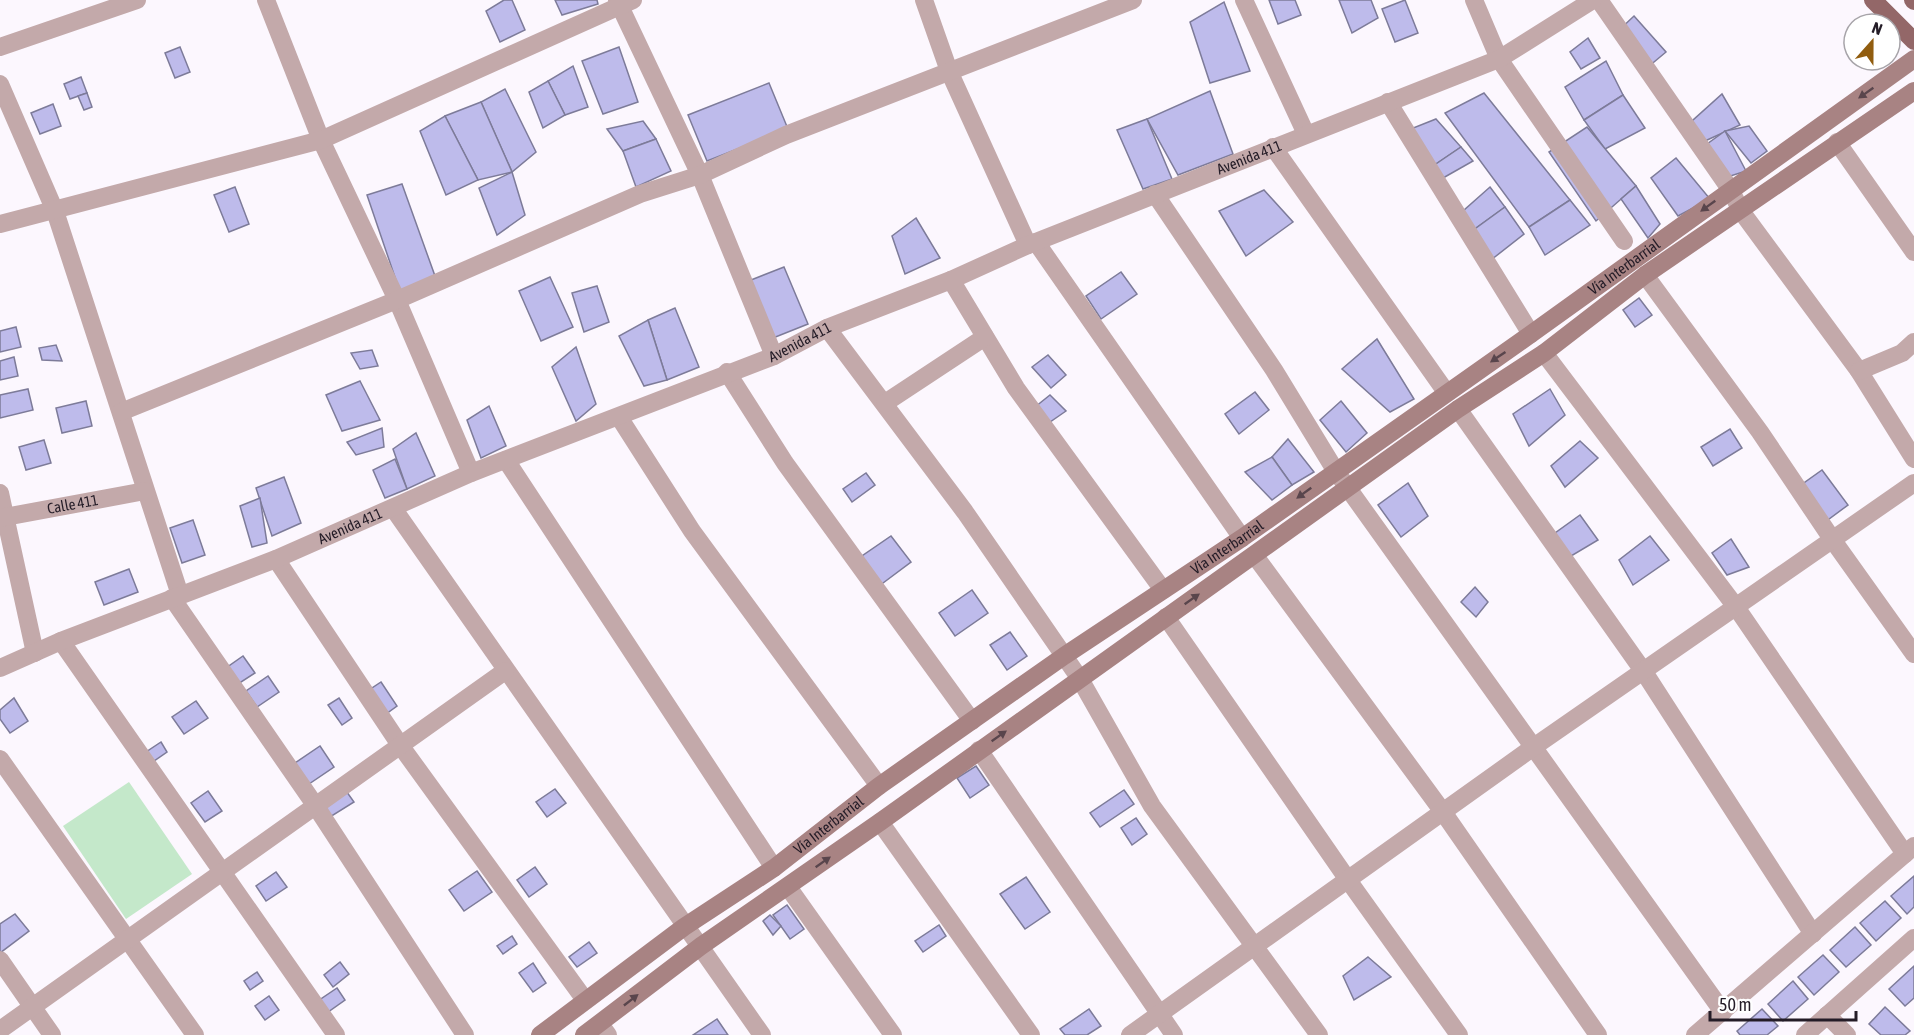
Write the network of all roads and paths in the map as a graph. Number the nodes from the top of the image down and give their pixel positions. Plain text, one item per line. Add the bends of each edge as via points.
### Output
1 (137, 0) edge
2 (266, 0) edge
3 (924, 0) edge
4 (1132, 0) edge
5 (1244, 0) edge
6 (1474, 0) edge
7 (1593, 0) edge
8 (1599, 0) edge
9 (1873, 0) edge
10 (623, 2) edge
11 (1914, 41) edge
12 (0, 46) edge
13 (1499, 58) junction
14 (1914, 59) edge
15 (950, 71) junction
16 (0, 84) edge
17 (1914, 91) edge
18 (1388, 102) junction
19 (1306, 134) junction
20 (321, 140) junction
21 (1837, 142) junction
22 (1273, 147) junction
23 (700, 175) junction
24 (1730, 189) junction
25 (1155, 194) junction
26 (55, 211) junction
27 (1741, 211) junction
28 (0, 224) edge
29 (1624, 241) dead end
30 (1032, 244) junction
31 (1914, 252) edge
32 (1645, 275) junction
33 (951, 280) junction
34 (397, 300) junction
35 (827, 328) junction
36 (1532, 334) junction
37 (985, 337) junction
38 (1914, 342) edge
39 (1544, 353) junction
40 (774, 356) junction
41 (1859, 371) junction
42 (727, 372) junction
43 (1446, 392) junction
44 (885, 403) junction
45 (1458, 410) junction
46 (121, 412) junction
47 (619, 417) junction
48 (1914, 459) edge
49 (506, 460) junction
50 (1335, 470) junction
51 (471, 473) junction
52 (1914, 483) edge
53 (1349, 489) junction
54 (145, 491) junction
55 (0, 493) edge
56 (393, 508) junction
57 (2, 517) edge
58 (1242, 538) junction
59 (1832, 539) junction
60 (1255, 556) junction
61 (276, 559) junction
62 (1162, 590) junction
63 (176, 597) junction
64 (1736, 607) junction
65 (1166, 617) junction
66 (61, 641) junction
67 (35, 653) junction
68 (1914, 654) edge
69 (1064, 656) junction
70 (0, 668) edge
71 (505, 672) junction
72 (1644, 672) junction
73 (1080, 679) junction
74 (972, 721) junction
75 (400, 745) junction
76 (1535, 746) junction
77 (979, 750) junction
78 (0, 759) edge
79 (879, 786) junction
80 (315, 806) junction
81 (1443, 812) junction
82 (880, 822) junction
83 (1910, 850) edge
84 (774, 867) junction
85 (220, 872) junction
86 (1348, 880) junction
87 (788, 887) junction
88 (684, 927) junction
89 (1813, 934) junction
90 (1914, 938) edge
91 (128, 939) junction
92 (701, 946) junction
93 (1253, 948) junction
94 (0, 960) edge
95 (585, 1000) junction
96 (32, 1006) junction
97 (1723, 1012) junction
98 (1160, 1014) junction
99 (1827, 1015) junction
100 (604, 1029) edge
101 (0, 1030) edge
102 (52, 1035) edge
103 (195, 1035) edge
104 (336, 1035) edge
105 (465, 1035) edge
106 (540, 1035) edge
107 (584, 1035) edge
108 (762, 1035) edge
109 (893, 1035) edge
110 (1031, 1035) edge
111 (1130, 1035) edge
112 (1174, 1035) edge
113 (1319, 1035) edge
114 (1459, 1035) edge
115 (1598, 1035) edge
116 (1695, 1035) edge
117 (1805, 1035) edge
118 (1847, 1035) edge

1 - 12 street
2 - 20 street
3 - 15 street
4 - 15 street
5 - 19 street
6 - 13 street
7 - 13 street, Avenida 411
8 - 24 street
9 - 11 main road
10 - 20 street
10 - 23 street
13 - 18 street, Avenida 411
13 - 29 street
14 -> 24 main road, Vía Interbarrial
15 - 23 street via 786,135
15 - 30 street
16 - 26 street
17 - 21 main road, Vía Interbarrial
18 - 19 street, Avenida 411
18 - 36 street
19 - 22 street, Avenida 411
20 - 26 street
20 - 34 street
21 - 27 main road, Vía Interbarrial
21 - 31 street
22 - 25 street, Avenida 411
22 - 43 street
23 - 34 street via 640,194
23 - 40 street
24 - 27 street
24 -> 36 main road, Vía Interbarrial
25 - 30 street, Avenida 411
25 - 50 street via 1274,370
26 - 28 street
26 - 46 street
27 - 32 main road, Vía Interbarrial
27 - 41 street
30 - 33 street, Avenida 411
30 - 58 street
32 - 39 main road, Vía Interbarrial
32 - 59 street via 1760,432
33 - 35 street, Avenida 411
33 - 37 street
34 - 46 street
34 - 51 street
35 - 40 street, Avenida 411
35 - 44 street
36 -> 43 main road, Vía Interbarrial
37 - 44 street
37 - 62 street via 1016,388
38 - 41 street via 1902,352
39 - 45 main road, Vía Interbarrial
39 - 64 street
40 - 42 street, Avenida 411
41 - 48 street
42 - 47 street, Avenida 411
42 - 74 street via 785,462
43 - 50 main road, Vía Interbarrial
44 - 69 street
45 - 53 main road, Vía Interbarrial
45 - 72 street
46 - 54 street
47 - 49 street, Avenida 411
47 - 79 street via 692,531
49 - 51 street, Avenida 411
49 - 84 street
50 - 53 street
50 -> 58 main road, Vía Interbarrial
51 - 56 street, Avenida 411
52 - 59 street
53 - 60 main road, Vía Interbarrial
53 - 76 street
54 - 57 street, Calle 411
54 - 63 street
55 - 57 street
56 - 61 street, Avenida 411
56 - 71 street
57 - 67 street
58 - 62 main road, Vía Interbarrial
59 - 64 street
59 - 68 street
65 -> 60 main road, Vía Interbarrial
60 - 81 street
61 - 63 street, Avenida 411
61 - 75 street
62 - 69 main road, Vía Interbarrial
63 - 66 street, Avenida 411
63 - 80 street
64 - 72 street
64 - 83 street
65 - 73 main road, Vía Interbarrial
65 - 86 street
66 - 67 street, Avenida 411
66 - 85 street
67 - 70 street, Avenida 411
69 - 73 street
69 - 74 main road, Vía Interbarrial
71 - 75 street
71 - 88 street
72 - 76 street
72 - 89 street
77 -> 73 main road, Vía Interbarrial
73 - 93 street via 1152,806
74 - 79 main road, Vía Interbarrial
75 - 80 street
75 - 95 street
76 - 81 street
76 - 97 street
77 - 82 main road, Vía Interbarrial
77 - 98 street
78 - 91 street
79 - 84 main road, Vía Interbarrial
80 - 85 street
80 - 105 street
81 - 86 street
81 - 115 street
87 -> 82 main road, Vía Interbarrial
82 - 110 street
83 - 89 street
84 - 88 main road, Vía Interbarrial
85 - 91 street
85 - 104 street
86 - 93 street
86 - 114 street
87 - 92 main road, Vía Interbarrial
87 - 109 street
88 - 92 street
88 - 95 main road, Vía Interbarrial
89 - 97 street
90 - 99 street
91 - 96 street
91 - 103 street
100 -> 92 main road, Vía Interbarrial
92 - 108 street
93 - 98 street
93 - 113 street
94 - 96 street
95 - 106 main road, Vía Interbarrial
96 - 101 street
96 - 102 street
97 - 116 street
98 - 111 street
98 - 112 street
99 - 117 street
99 - 118 street
100 - 107 main road, Vía Interbarrial

